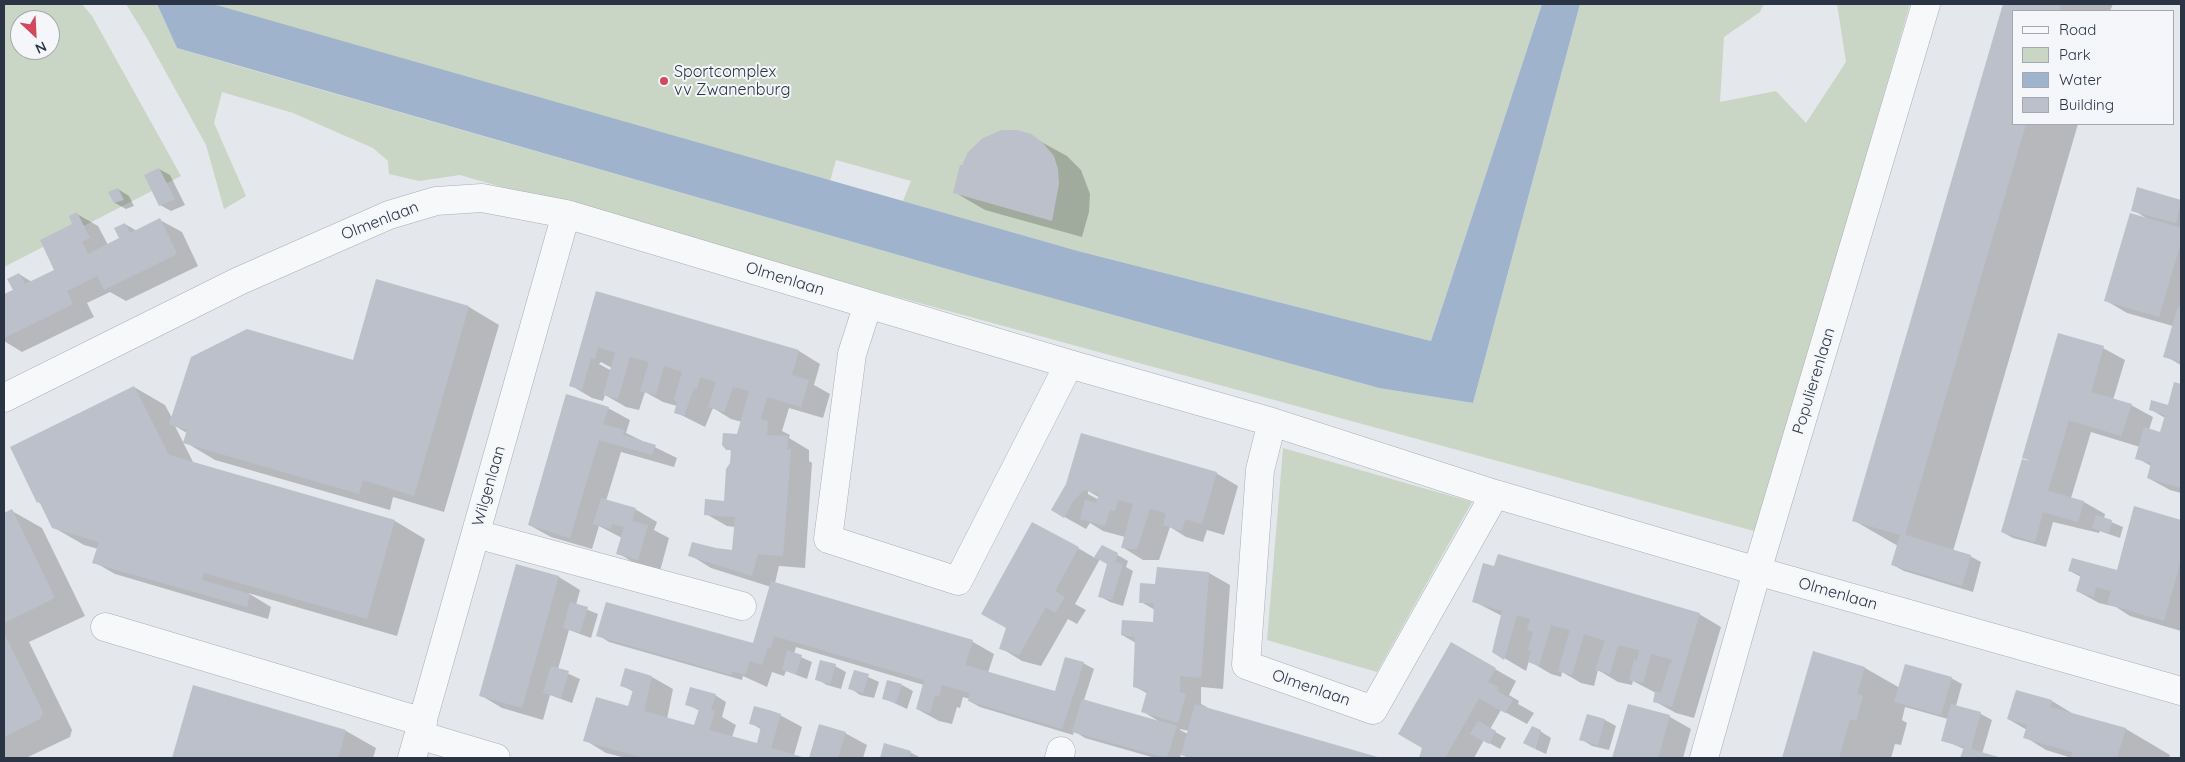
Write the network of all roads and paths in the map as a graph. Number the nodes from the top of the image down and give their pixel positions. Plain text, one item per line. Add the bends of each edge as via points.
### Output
1 (1926, 4) edge
2 (566, 214) junction
3 (868, 304) junction
4 (1069, 364) junction
5 (4, 398) edge
6 (1272, 422) junction
7 (1495, 494) junction
8 (476, 534) junction
9 (1757, 571) junction
10 (742, 606) dead end
11 (105, 627) dead end
12 (2181, 691) edge
13 (418, 738) edge
14 (496, 758) edge
15 (1704, 758) edge

1 - 9 street, Populierenlaan
2 - 3 street, Olmenlaan
2 - 5 street, Olmenlaan via 482,198 436,201 389,215 239,281
2 - 8 street, Wilgenlaan
3 - 4 street, Olmenlaan
3 - 4 street via 852,354 828,539 958,581
4 - 6 street, Olmenlaan
6 - 7 street, Olmenlaan
6 - 7 street, Olmenlaan via 1260,470 1246,666 1372,710
7 - 9 street, Olmenlaan
8 - 10 street
8 - 13 street, Wilgenlaan
9 - 12 street, Olmenlaan
9 - 15 street, Populierenlaan
11 - 13 street
13 - 14 street

